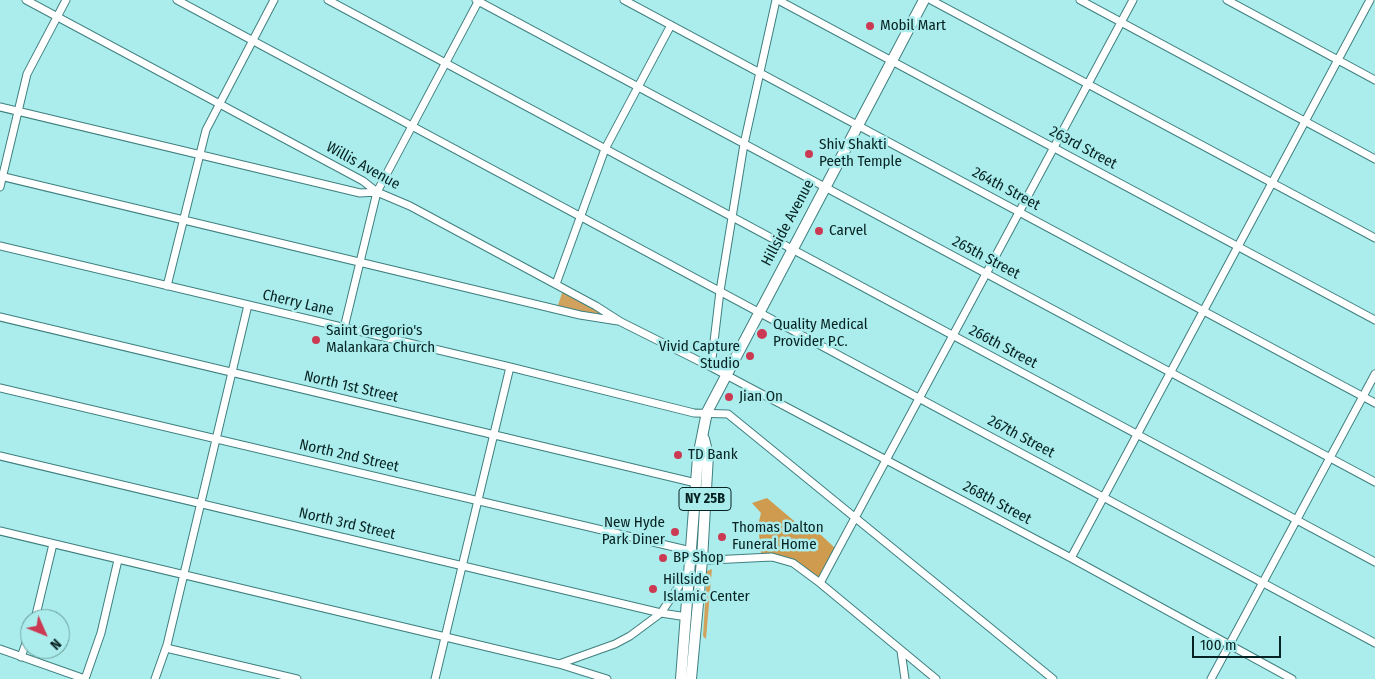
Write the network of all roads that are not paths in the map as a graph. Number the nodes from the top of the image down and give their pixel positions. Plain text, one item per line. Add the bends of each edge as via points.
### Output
1 (26, 0) edge
2 (66, 0) edge
3 (177, 0) edge
4 (274, 0) edge
5 (328, 0) edge
6 (478, 0) edge
7 (624, 0) edge
8 (777, 0) edge
9 (924, 0) edge
10 (931, 0) edge
11 (1080, 0) edge
12 (1133, 0) edge
13 (1227, 0) edge
14 (1370, 0) edge
15 (57, 16) junction
16 (1121, 22) junction
17 (671, 25) junction
18 (252, 40) junction
19 (1338, 60) junction
20 (891, 61) junction
21 (445, 63) junction
22 (759, 72) junction
23 (1375, 80) edge
24 (1088, 84) junction
25 (638, 86) junction
26 (219, 103) junction
27 (0, 107) edge
28 (18, 111) junction
29 (1305, 121) junction
30 (857, 125) junction
31 (412, 126) junction
32 (744, 144) junction
33 (1054, 148) junction
34 (605, 149) junction
35 (200, 155) junction
36 (1375, 159) edge
37 (1, 176) edge
38 (1272, 183) junction
39 (0, 186) edge
40 (824, 186) junction
41 (377, 192) junction
42 (1019, 212) junction
43 (732, 216) junction
44 (582, 217) junction
45 (183, 220) junction
46 (1375, 238) edge
47 (0, 246) edge
48 (1237, 246) junction
49 (791, 248) junction
50 (360, 262) junction
51 (986, 274) junction
52 (556, 284) junction
53 (167, 286) junction
54 (720, 291) junction
55 (248, 305) junction
56 (1203, 310) junction
57 (758, 311) junction
58 (0, 317) edge
59 (1375, 320) edge
60 (621, 322) junction
61 (344, 328) junction
62 (953, 335) junction
63 (687, 354) joint
64 (510, 367) junction
65 (711, 367) junction
66 (232, 372) junction
67 (1170, 372) junction
68 (1375, 374) edge
69 (724, 375) junction
70 (0, 388) edge
71 (1363, 396) junction
72 (919, 398) junction
73 (1375, 403) edge
74 (707, 412) junction
75 (1137, 434) junction
76 (494, 435) junction
77 (703, 438) junction
78 (216, 439) junction
79 (0, 456) edge
80 (1330, 458) junction
81 (886, 461) junction
82 (1375, 482) edge
83 (696, 483) junction
84 (1103, 497) junction
85 (478, 501) junction
86 (200, 505) junction
87 (855, 518) junction
88 (1297, 520) junction
89 (0, 532) edge
90 (53, 544) junction
91 (1072, 558) junction
92 (118, 560) junction
93 (691, 560) junction
94 (702, 560) junction
95 (1375, 562) edge
96 (462, 566) junction
97 (184, 575) junction
98 (820, 583) junction
99 (1263, 583) junction
100 (37, 609) edge
101 (661, 613) junction
102 (687, 616) junction
103 (444, 637) junction
104 (1375, 643) edge
105 (1229, 645) junction
106 (166, 648) junction
107 (0, 649) edge
108 (901, 651) junction
109 (20, 657) edge
110 (27, 659) edge
111 (559, 664) junction
112 (85, 679) edge
113 (156, 679) edge
114 (298, 679) edge
115 (435, 679) edge
116 (607, 679) edge
117 (681, 679) edge
118 (691, 679) edge
119 (905, 679) edge
120 (936, 679) edge
121 (1053, 679) edge
122 (1211, 679) edge
123 (1292, 679) edge

1 - 15 street, Willis Avenue
2 - 15 street
3 - 18 street, 267th Street
4 - 18 street
5 - 21 street, 266th Street
6 - 21 street
6 - 25 street, 265th Street
7 - 17 street, 264th Street
8 - 20 street, 263rd Street
8 - 22 street
9 - 20 main road, Hillside Avenue / NY 25B
10 - 24 street
11 - 16 street
12 - 16 street
13 - 19 street
14 - 19 street
15 - 26 street, Willis Avenue
15 - 28 street via 28,71
16 - 24 street
16 - 29 street
17 - 22 street, 264th Street
17 - 25 street
18 - 26 street
18 - 31 street, 267th Street
19 - 23 street
19 - 29 street
20 - 30 main road, Hillside Avenue / NY 25B
20 - 33 street, 263rd Street
21 - 31 street
21 - 34 street, 266th Street
22 - 30 street, 264th Street
22 - 32 street
24 - 33 street
24 - 38 street
25 - 32 street, 265th Street
25 - 34 street
26 - 35 street via 206,130
26 - 41 street, Willis Avenue via 363,181
27 - 28 street
28 - 35 street
28 - 37 street
29 - 36 street
29 - 38 street
30 - 40 main road, Hillside Avenue / NY 25B
30 - 42 street, 264th Street
31 - 41 street
31 - 44 street, 267th Street
32 - 40 street, 265th Street
32 - 43 street
33 - 42 street
33 - 48 street, 263rd Street
34 - 43 street, 266th Street
34 - 44 street
35 - 41 street via 360,193
35 - 45 street
37 - 39 street
37 - 45 street
38 - 46 street
38 - 48 street
40 - 49 main road, Hillside Avenue / NY 25B
40 - 51 street, 265th Street
41 - 50 street
41 - 52 street, Willis Avenue via 410,206
42 - 51 street
42 - 56 street, 264th Street
43 - 49 street, 266th Street
43 - 54 street
44 - 52 street
44 - 54 street, 267th Street
45 - 50 street
45 - 53 street
47 - 53 street, Cherry Lane
48 - 56 street
48 - 59 street, 263rd Street
49 - 57 main road, Hillside Avenue / NY 25B
49 - 62 street, 266th Street
50 - 60 street
50 - 61 street
51 - 62 street
51 - 67 street, 265th Street
52 - 60 street, Willis Avenue
53 - 55 street, Cherry Lane
54 - 57 street, 267th Street
54 - 65 street
55 - 61 street, Cherry Lane
55 - 66 street
56 - 67 street
56 - 71 street, 264th Street
57 - 69 main road, Hillside Avenue / NY 25B
57 - 72 street, 267th Street
58 - 66 street, North 1st Street
60 - 63 street, Willis Avenue
61 - 64 street, Cherry Lane
62 - 72 street
62 - 75 street, 266th Street
63 - 65 street, 268th Street
64 - 74 street, Cherry Lane via 694,413
64 - 76 street
65 - 69 street, 268th Street
66 - 76 street, North 1st Street
66 - 78 street
67 - 75 street
67 - 80 street, 265th Street
68 - 71 street
69 - 74 main road, Hillside Avenue / NY 25B
69 - 81 street, 268th Street
70 - 78 street, North 2nd Street
71 - 73 street, 264th Street
71 - 80 street
72 - 81 street
72 - 84 street, 267th Street
74 - 77 main road, Hillside Avenue / NY 25B
74 - 87 street, Cherry Lane via 728,414
75 - 84 street
75 - 88 street, 266th Street
76 - 83 street, North 1st Street
76 - 85 street
77 - 83 main road, Hillside Avenue / NY 25B
77 - 94 main road, Hillside Avenue / NY 25B via 708,455
78 - 85 street, North 2nd Street
78 - 86 street
79 - 86 street, North 3rd Street
80 - 82 street, 265th Street
80 - 88 street
81 - 87 street
81 - 91 street, 268th Street
83 - 93 main road, Hillside Avenue / NY 25B
84 - 91 street
84 - 99 street, 267th Street
85 - 93 street, North 2nd Street
85 - 96 street
86 - 96 street, North 3rd Street
86 - 97 street
87 - 98 street
87 - 121 street, Cherry Lane
88 - 95 street, 266th Street
88 - 99 street
89 - 90 street
90 - 92 street
90 - 100 street
91 - 105 street, 268th Street
92 - 97 street
92 - 112 street
93 - 94 street, North 2nd Street
93 - 101 street
93 - 102 main road, Hillside Avenue / NY 25B
94 - 98 street, North 2nd Street via 772,557 793,564
94 - 118 main road, Hillside Avenue / NY 25B
96 - 101 street, North 3rd Street
96 - 103 street
97 - 103 street
97 - 106 street
98 - 108 street, North 2nd Street
99 - 104 street, 267th Street
99 - 105 street
101 - 102 street, North 3rd Street
101 - 111 street via 615,644
102 - 117 main road, Hillside Avenue / NY 25B
103 - 111 street
103 - 115 street
105 - 122 street
105 - 123 street, 268th Street
106 - 113 street
106 - 114 street
107 - 109 street
108 - 119 street
108 - 120 street, North 2nd Street
110 - 112 street
111 - 116 street

